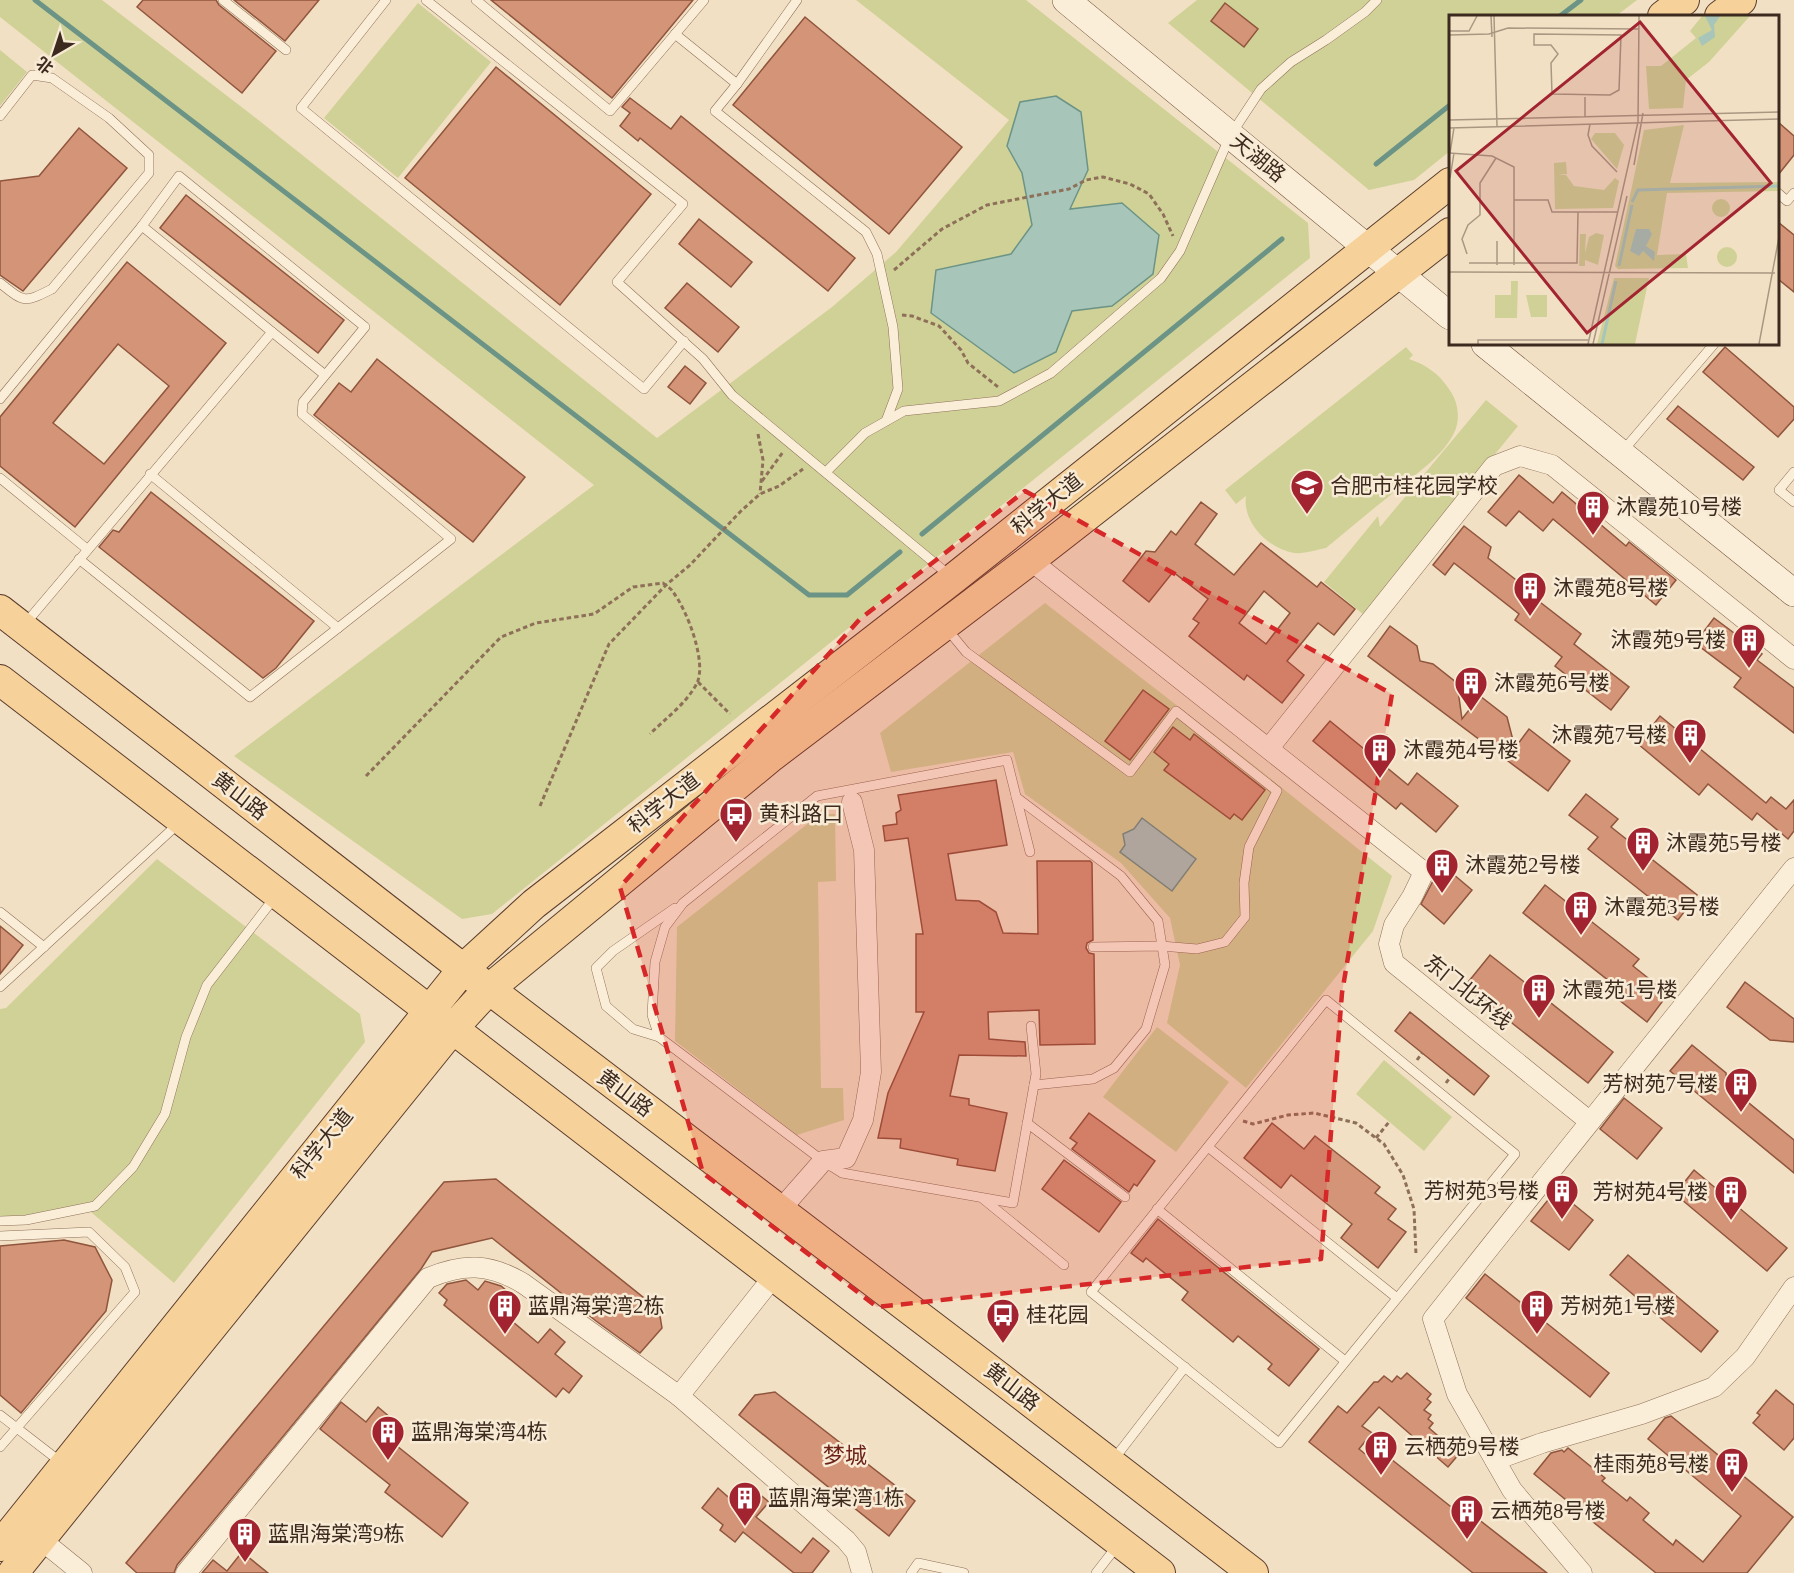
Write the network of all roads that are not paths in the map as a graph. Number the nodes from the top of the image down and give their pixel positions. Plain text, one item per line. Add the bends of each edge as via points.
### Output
1 (224, 0) edge
2 (386, 0) edge
3 (426, 0) edge
4 (476, 0) edge
5 (704, 0) edge
6 (797, 0) edge
7 (1066, 0) edge
8 (1377, 0) edge
9 (1684, 0) edge
10 (1741, 0) edge
11 (1664, 15) edge
12 (1721, 15) edge
13 (675, 34) junction
14 (286, 50) dead end
15 (737, 84) junction
16 (0, 116) edge
17 (1230, 136) junction
18 (1449, 184) edge
19 (1794, 193) edge
20 (1779, 194) edge
21 (142, 226) junction
22 (1449, 234) edge
23 (1368, 248) junction
24 (1399, 274) junction
25 (0, 283) edge
26 (1449, 315) edge
27 (272, 332) junction
28 (684, 341) junction
29 (1486, 345) edge
30 (1713, 345) edge
31 (325, 375) junction
32 (0, 399) edge
33 (885, 421) junction
34 (1621, 453) junction
35 (826, 472) junction
36 (1794, 472) edge
37 (150, 474) junction
38 (0, 478) edge
39 (1794, 502) edge
40 (87, 549) junction
41 (79, 559) junction
42 (1030, 560) junction
43 (953, 579) junction
44 (1794, 593) edge
45 (11, 618) edge
46 (944, 625) junction
47 (338, 628) junction
48 (1794, 659) edge
49 (0, 680) edge
50 (1269, 748) junction
51 (1016, 797) junction
52 (852, 802) dead end
53 (182, 820) junction
54 (1030, 852) dead end
55 (1794, 868) edge
56 (278, 893) junction
57 (683, 903) junction
58 (0, 912) edge
59 (1161, 946) junction
60 (44, 947) junction
61 (1093, 947) dead end
62 (463, 969) junction
63 (0, 987) edge
64 (489, 989) junction
65 (430, 1010) junction
66 (1031, 1026) dead end
67 (453, 1028) junction
68 (659, 1037) junction
69 (1034, 1085) junction
70 (1589, 1121) junction
71 (1028, 1123) junction
72 (1208, 1147) junction
73 (823, 1161) junction
74 (1125, 1197) dead end
75 (982, 1198) junction
76 (1157, 1209) junction
77 (780, 1210) junction
78 (0, 1221) edge
79 (0, 1236) edge
80 (1064, 1265) dead end
81 (774, 1276) junction
82 (1794, 1287) edge
83 (1397, 1298) junction
84 (1345, 1361) junction
85 (1185, 1367) junction
86 (679, 1396) junction
87 (0, 1415) edge
88 (16, 1427) junction
89 (0, 1447) edge
90 (1495, 1460) junction
91 (1111, 1464) junction
92 (65, 1466) junction
93 (40, 1539) junction
94 (1120, 1542) junction
95 (0, 1546) edge
96 (13, 1573) edge
97 (82, 1573) edge
98 (186, 1573) edge
99 (862, 1573) edge
100 (911, 1573) edge
101 (964, 1573) edge
102 (1096, 1573) edge
103 (1160, 1573) edge
104 (1253, 1573) edge
105 (1582, 1573) edge

1 - 14 lane
2 - 28 lane via 301,108 644,389
3 - 28 lane via 683,204 617,282
4 - 13 lane via 610,111
5 - 13 lane
6 - 15 lane
7 - 17 street, 天湖路
8 - 17 lane via 1334,35 1291,62 1261,89
9 - 11 main road
10 - 12 main road
13 - 15 lane
15 - 33 lane via 714,111 866,232 877,254 893,327 898,389
16 - 25 lane via 32,75 52,78 109,118 149,155 149,173 52,289 31,300 19,298
17 - 23 street, 天湖路
17 - 33 lane via 1177,255 1161,278 1051,374 999,400 904,411
18 - 23 main road, 科学大道
19 - 20 lane via 1788,201
21 - 27 lane
21 - 31 lane via 179,176 365,327
21 - 32 lane
22 - 24 main road, 科学大道
23 - 24 street, 天湖路
23 - 43 main road, 科学大道
24 - 26 street, 天湖路
24 - 42 main road, 科学大道
27 - 31 lane
27 - 37 lane
28 - 35 lane via 732,395
29 - 34 street
30 - 34 lane
31 - 47 lane via 303,402 302,414 452,539
33 - 35 lane via 865,433
34 - 44 street
35 - 43 lane
36 - 39 lane via 1779,490
37 - 40 lane
37 - 47 lane
38 - 40 lane
40 - 41 lane
41 - 45 lane
41 - 47 lane via 250,697
42 - 46 main road, 科学大道
42 - 50 street
43 - 62 main road, 科学大道 via 534,904
45 - 62 main road, 黄山路
46 - 59 lane via 966,651 1130,772 1176,711 1277,791 1249,847 1245,917 1226,942 1197,949
46 - 64 main road, 科学大道 via 771,756
48 - 50 street via 1552,465 1520,456 1494,466
49 - 53 main road
50 - 70 street, 东门北环线 via 1424,872 1394,925 1389,944 1394,963
51 - 54 lane
51 - 57 lane via 1007,760 817,796
51 - 59 lane via 1121,876 1158,921
52 - 73 street via 864,850 871,1072 863,1119 846,1158
53 - 56 main road
53 - 60 lane
55 - 70 street
56 - 65 main road
56 - 78 lane via 207,985 186,1037 165,1114 133,1167 95,1206 26,1220
57 - 68 lane via 665,927 655,962 652,1015
57 - 68 lane via 613,951 596,968 606,1006 633,1029
58 - 60 lane
59 - 61 lane
59 - 69 lane via 1165,965 1146,1029 1114,1068 1093,1080
60 - 63 lane
62 - 64 main road, 黄山路
62 - 65 main road, 科学大道
64 - 67 main road, 科学大道
64 - 77 main road, 黄山路
65 - 67 main road
65 - 92 main road, 科学大道
66 - 69 lane
67 - 81 main road
67 - 93 main road, 科学大道
68 - 73 lane
69 - 71 lane
70 - 90 street via 1433,1319 1457,1394
71 - 74 lane
71 - 75 lane via 1013,1203
72 - 76 lane
72 - 83 lane
72 - 83 lane via 1326,1000 1515,1154
73 - 75 lane via 842,1173
73 - 77 street
75 - 80 lane
76 - 84 lane
76 - 85 lane via 1091,1292
77 - 91 main road, 黄山路
79 - 88 lane via 89,1232 125,1267 135,1292
81 - 86 street
81 - 94 main road
82 - 90 street via 1745,1357 1714,1387
83 - 84 lane
84 - 85 lane via 1279,1443
85 - 91 lane
86 - 98 street via 506,1273 465,1267 447,1270 428,1278
86 - 99 street via 846,1540 856,1552
87 - 88 lane
88 - 89 lane
88 - 92 lane
90 - 105 street via 1512,1490
91 - 104 main road, 黄山路
92 - 95 main road, 科学大道
93 - 96 main road, 科学大道
93 - 97 street
94 - 102 lane
94 - 103 main road
100 - 101 lane via 918,1563

